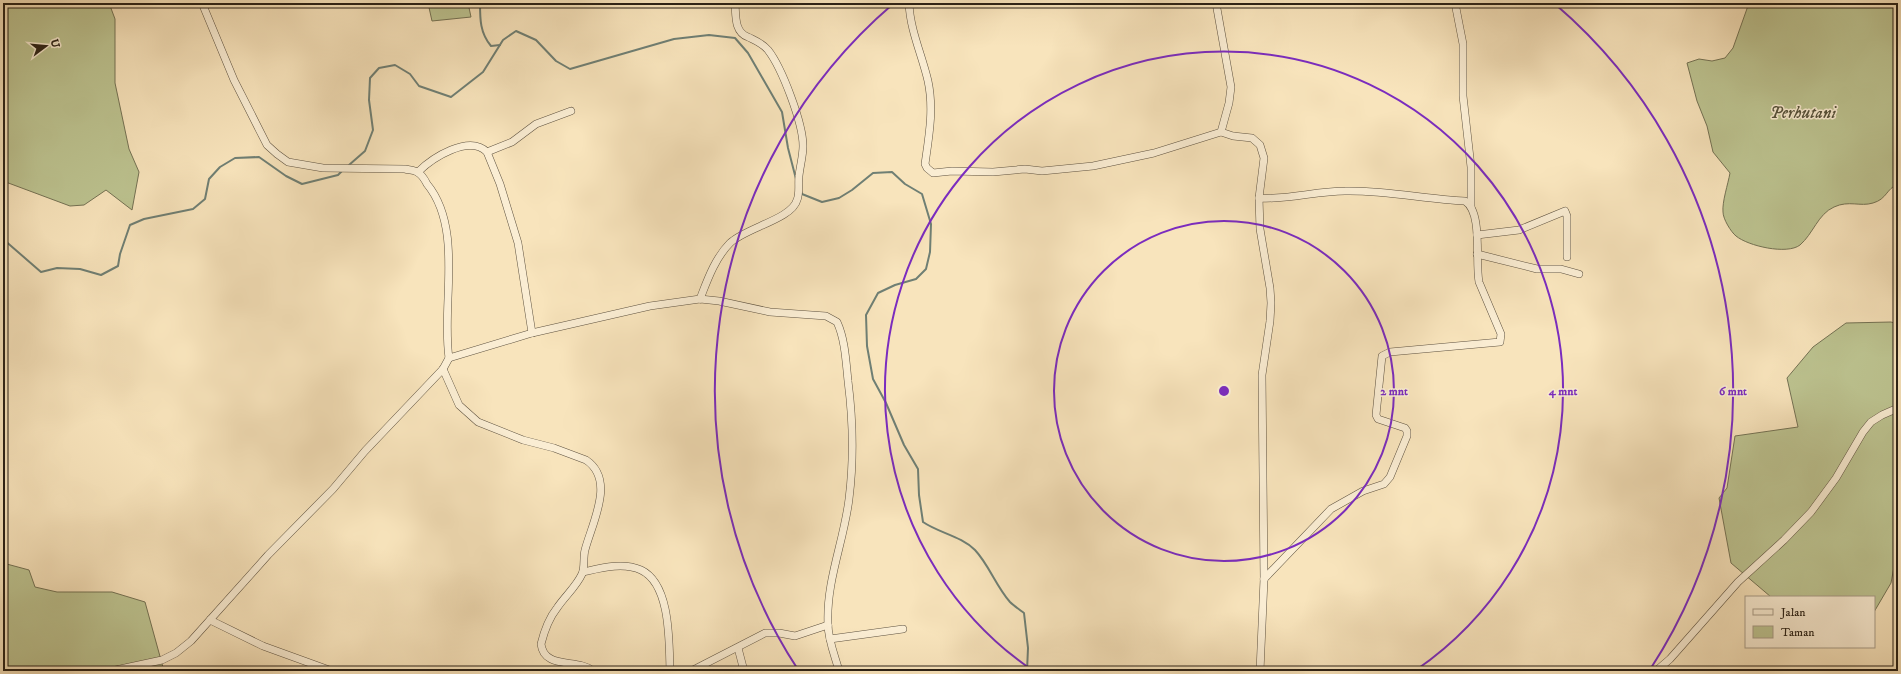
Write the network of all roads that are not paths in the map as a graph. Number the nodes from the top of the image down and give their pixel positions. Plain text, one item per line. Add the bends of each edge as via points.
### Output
1 (202, 3) edge
2 (735, 3) edge
3 (909, 3) edge
4 (1216, 3) edge
5 (1455, 3) edge
6 (571, 111) dead end
7 (1221, 132) junction
8 (487, 152) junction
9 (418, 172) junction
10 (1260, 198) junction
11 (1471, 206) junction
12 (1477, 235) junction
13 (1477, 254) junction
14 (1567, 257) dead end
15 (1579, 274) dead end
16 (700, 299) junction
17 (532, 333) junction
18 (449, 358) junction
19 (443, 370) junction
20 (1898, 408) edge
21 (583, 572) junction
22 (1264, 578) junction
23 (210, 620) junction
24 (828, 625) junction
25 (903, 629) dead end
26 (830, 639) junction
27 (738, 648) junction
28 (111, 671) edge
29 (332, 671) edge
30 (593, 671) edge
31 (670, 671) edge
32 (691, 671) edge
33 (744, 671) edge
34 (839, 671) edge
35 (1260, 671) edge
36 (1656, 671) edge

1 - 9 street via 227,67 267,145 288,162 323,168 395,168
2 - 16 street via 740,32 758,40 775,61 795,110 804,145 798,200 785,214 740,235 729,244 712,271
3 - 7 street via 910,19 930,95 931,122 925,164 933,173 1025,169 1042,171 1093,166 1154,153
4 - 7 street via 1231,86
5 - 11 street via 1463,44 1463,96 1471,167
6 - 8 street via 536,124 512,142
7 - 10 street via 1252,138 1260,145 1264,158
8 - 9 street via 474,146 455,149 428,162
8 - 17 street via 518,242
9 - 18 street via 436,195 446,231
10 - 11 street via 1274,199 1346,191 1465,200
10 - 22 street via 1260,229 1271,303 1261,382
11 - 12 street
12 - 13 street
12 - 14 street via 1519,230 1564,211 1567,216
13 - 15 street via 1537,269 1562,269
13 - 22 street via 1479,282 1501,334 1500,342 1390,352 1382,356 1376,415 1378,419 1407,431 1390,477 1384,484 1363,491 1331,509 1300,544
16 - 17 street via 650,306
16 - 24 street via 770,312 826,316 837,322 840,327 849,390 853,455 844,533 830,586
17 - 18 street
18 - 19 street
19 - 21 street via 459,405 478,422 523,440 586,460 594,466 599,475 601,493 583,560
19 - 23 street
20 - 36 street via 1871,422 1811,512 1738,582 1670,660
21 - 30 street via 555,610 540,644 544,655 550,659
21 - 31 street via 624,566 640,570 650,576 662,596
22 - 35 street
23 - 28 street via 176,653 162,660
23 - 29 street via 263,646
24 - 26 street
24 - 27 street via 795,636 765,633
25 - 26 street
26 - 34 street
27 - 32 street
27 - 33 street

